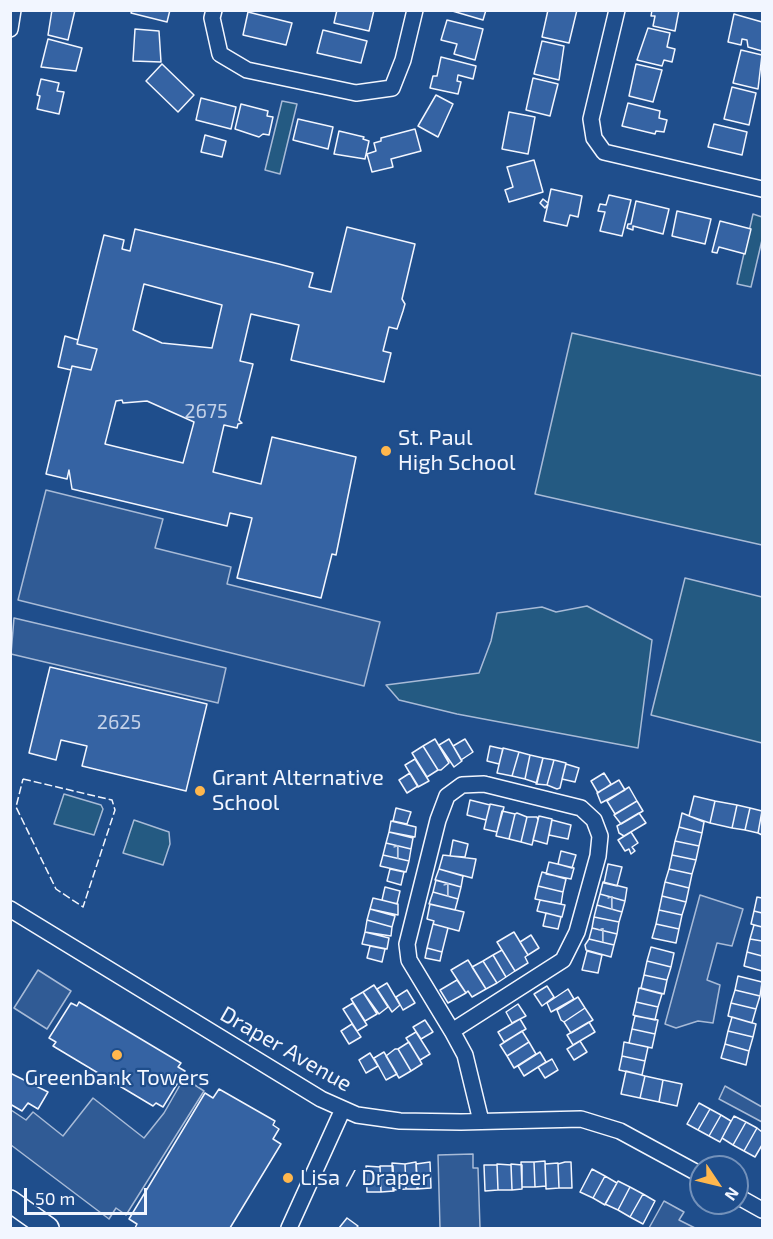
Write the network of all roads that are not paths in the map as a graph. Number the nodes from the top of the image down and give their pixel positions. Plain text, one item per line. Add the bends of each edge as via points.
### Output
1 (13, 10) edge
2 (214, 10) edge
3 (415, 10) edge
4 (617, 10) edge
5 (10, 29) edge
6 (762, 189) edge
7 (10, 909) edge
8 (452, 1031) junction
9 (343, 1108) junction
10 (481, 1121) junction
11 (689, 1168) edge
12 (10, 1201) edge
13 (48, 1228) edge
14 (289, 1228) edge

1 - 5 street
2 - 3 street via 212,18 220,54 247,70 356,93 392,88
4 - 6 street via 591,119 594,138 604,152
7 - 9 street, Draper Avenue via 311,1093
8 - 8 street via 563,960 577,932 598,856 600,836 594,820 581,808 483,783 462,785 447,796 408,944 409,960
8 - 10 street via 465,1055
9 - 10 street, Draper Avenue via 368,1118
9 - 14 street
10 - 11 street, Draper Avenue via 581,1119 620,1131
12 - 13 main road

